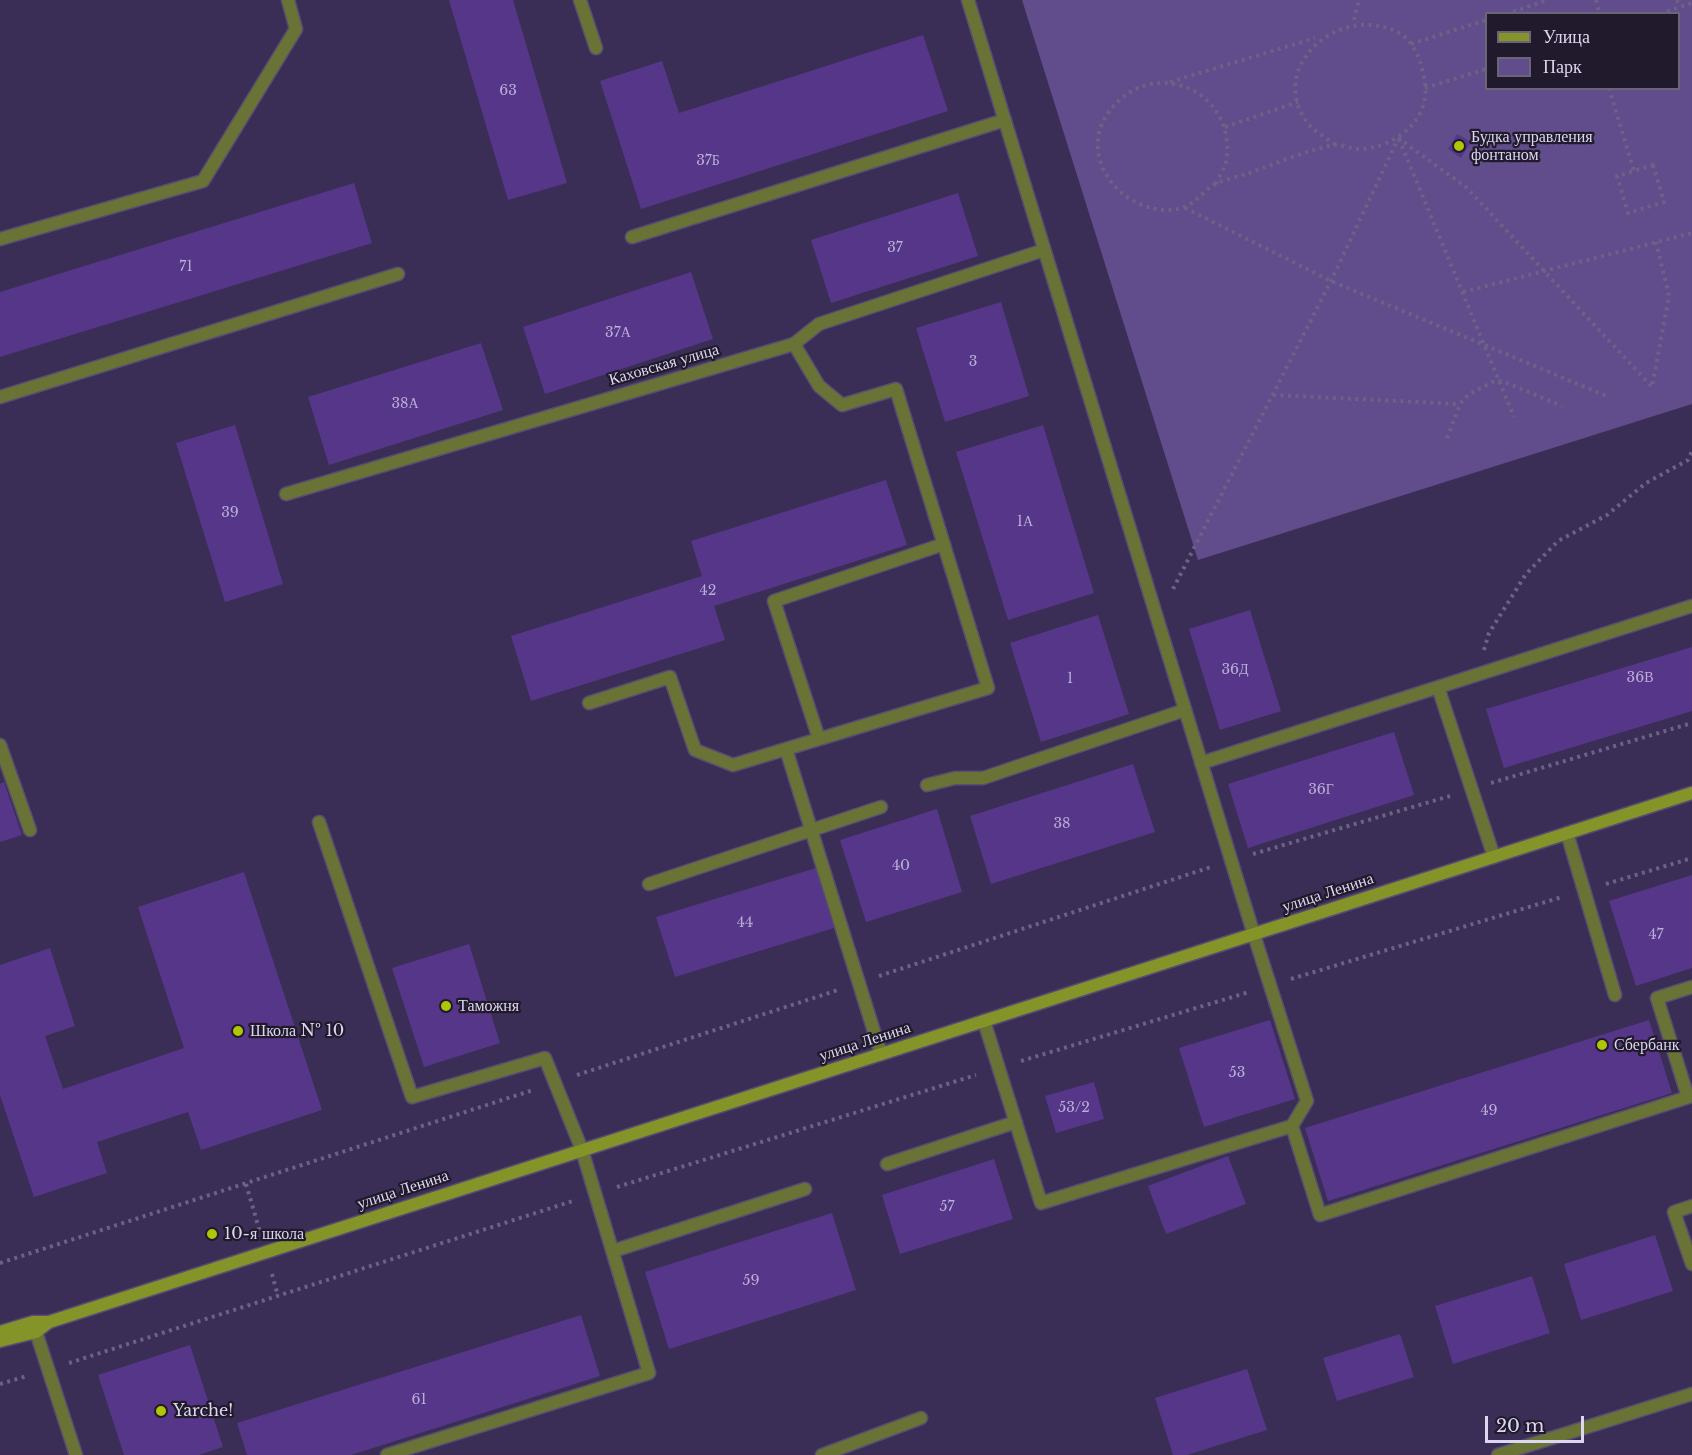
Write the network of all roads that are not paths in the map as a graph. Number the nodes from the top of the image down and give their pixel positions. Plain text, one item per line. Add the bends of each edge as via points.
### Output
1 (288, 0) edge
2 (580, 0) edge
3 (968, 0) edge
4 (596, 48) dead end
5 (1005, 120) junction
6 (632, 237) dead end
7 (0, 239) edge
8 (1044, 250) junction
9 (398, 274) dead end
10 (794, 344) junction
11 (0, 397) edge
12 (286, 494) dead end
13 (944, 544) junction
14 (1692, 606) edge
15 (1438, 687) junction
16 (589, 703) dead end
17 (1185, 710) junction
18 (819, 739) junction
19 (0, 745) edge
20 (786, 749) junction
21 (1201, 763) junction
22 (927, 785) dead end
23 (1692, 793) edge
24 (881, 807) dead end
25 (320, 822) dead end
26 (812, 829) junction
27 (30, 830) dead end
28 (1567, 833) junction
29 (1494, 857) junction
30 (649, 884) dead end
31 (1254, 935) junction
32 (1692, 987) edge
33 (1615, 995) dead end
34 (984, 1021) junction
35 (881, 1054) junction
36 (1690, 1096) edge
37 (1016, 1122) junction
38 (1292, 1126) junction
39 (582, 1150) junction
40 (887, 1164) dead end
41 (805, 1190) dead end
42 (1692, 1206) edge
43 (613, 1251) junction
44 (1692, 1264) edge
45 (49, 1322) junction
46 (0, 1332) edge
47 (36, 1332) junction
48 (0, 1341) edge
49 (1692, 1394) edge
50 (921, 1418) dead end
51 (76, 1455) edge
52 (387, 1455) edge
53 (822, 1455) edge
54 (1498, 1455) edge

1 - 7 street via 296,29 203,181
2 - 4 street
3 - 5 street
5 - 6 street
5 - 8 street
8 - 10 street, Каховская улица via 819,324
8 - 17 street
9 - 11 street
10 - 12 street, Каховская улица
10 - 13 street via 819,386 843,405 896,389
13 - 18 street via 774,600
13 - 18 street via 988,688
14 - 15 street
15 - 21 street
15 - 29 street
16 - 20 street via 670,677 695,750 733,765
17 - 21 street
17 - 22 street via 983,777
18 - 20 street
19 - 27 street
20 - 26 street
21 - 31 street
23 - 28 street, улица Ленина
24 - 26 street
25 - 39 street via 412,1097 545,1058
26 - 30 street
26 - 35 street
28 - 29 street, улица Ленина
28 - 33 street
29 - 31 street, улица Ленина
31 - 34 street, улица Ленина
31 - 38 street via 1307,1101
32 - 36 street via 1657,998
34 - 35 street, улица Ленина
34 - 37 street
35 - 39 street, улица Ленина
36 - 38 street via 1320,1215
37 - 38 street via 1041,1203
37 - 40 street
39 - 43 street
39 - 45 street, улица Ленина
41 - 43 street
42 - 44 street via 1674,1212
43 - 52 street via 649,1373
45 - 46 street, улица Ленина via 33,1322
45 - 47 street, улица Ленина
47 - 48 street, улица Ленина
47 - 51 street
49 - 54 street
50 - 53 street

